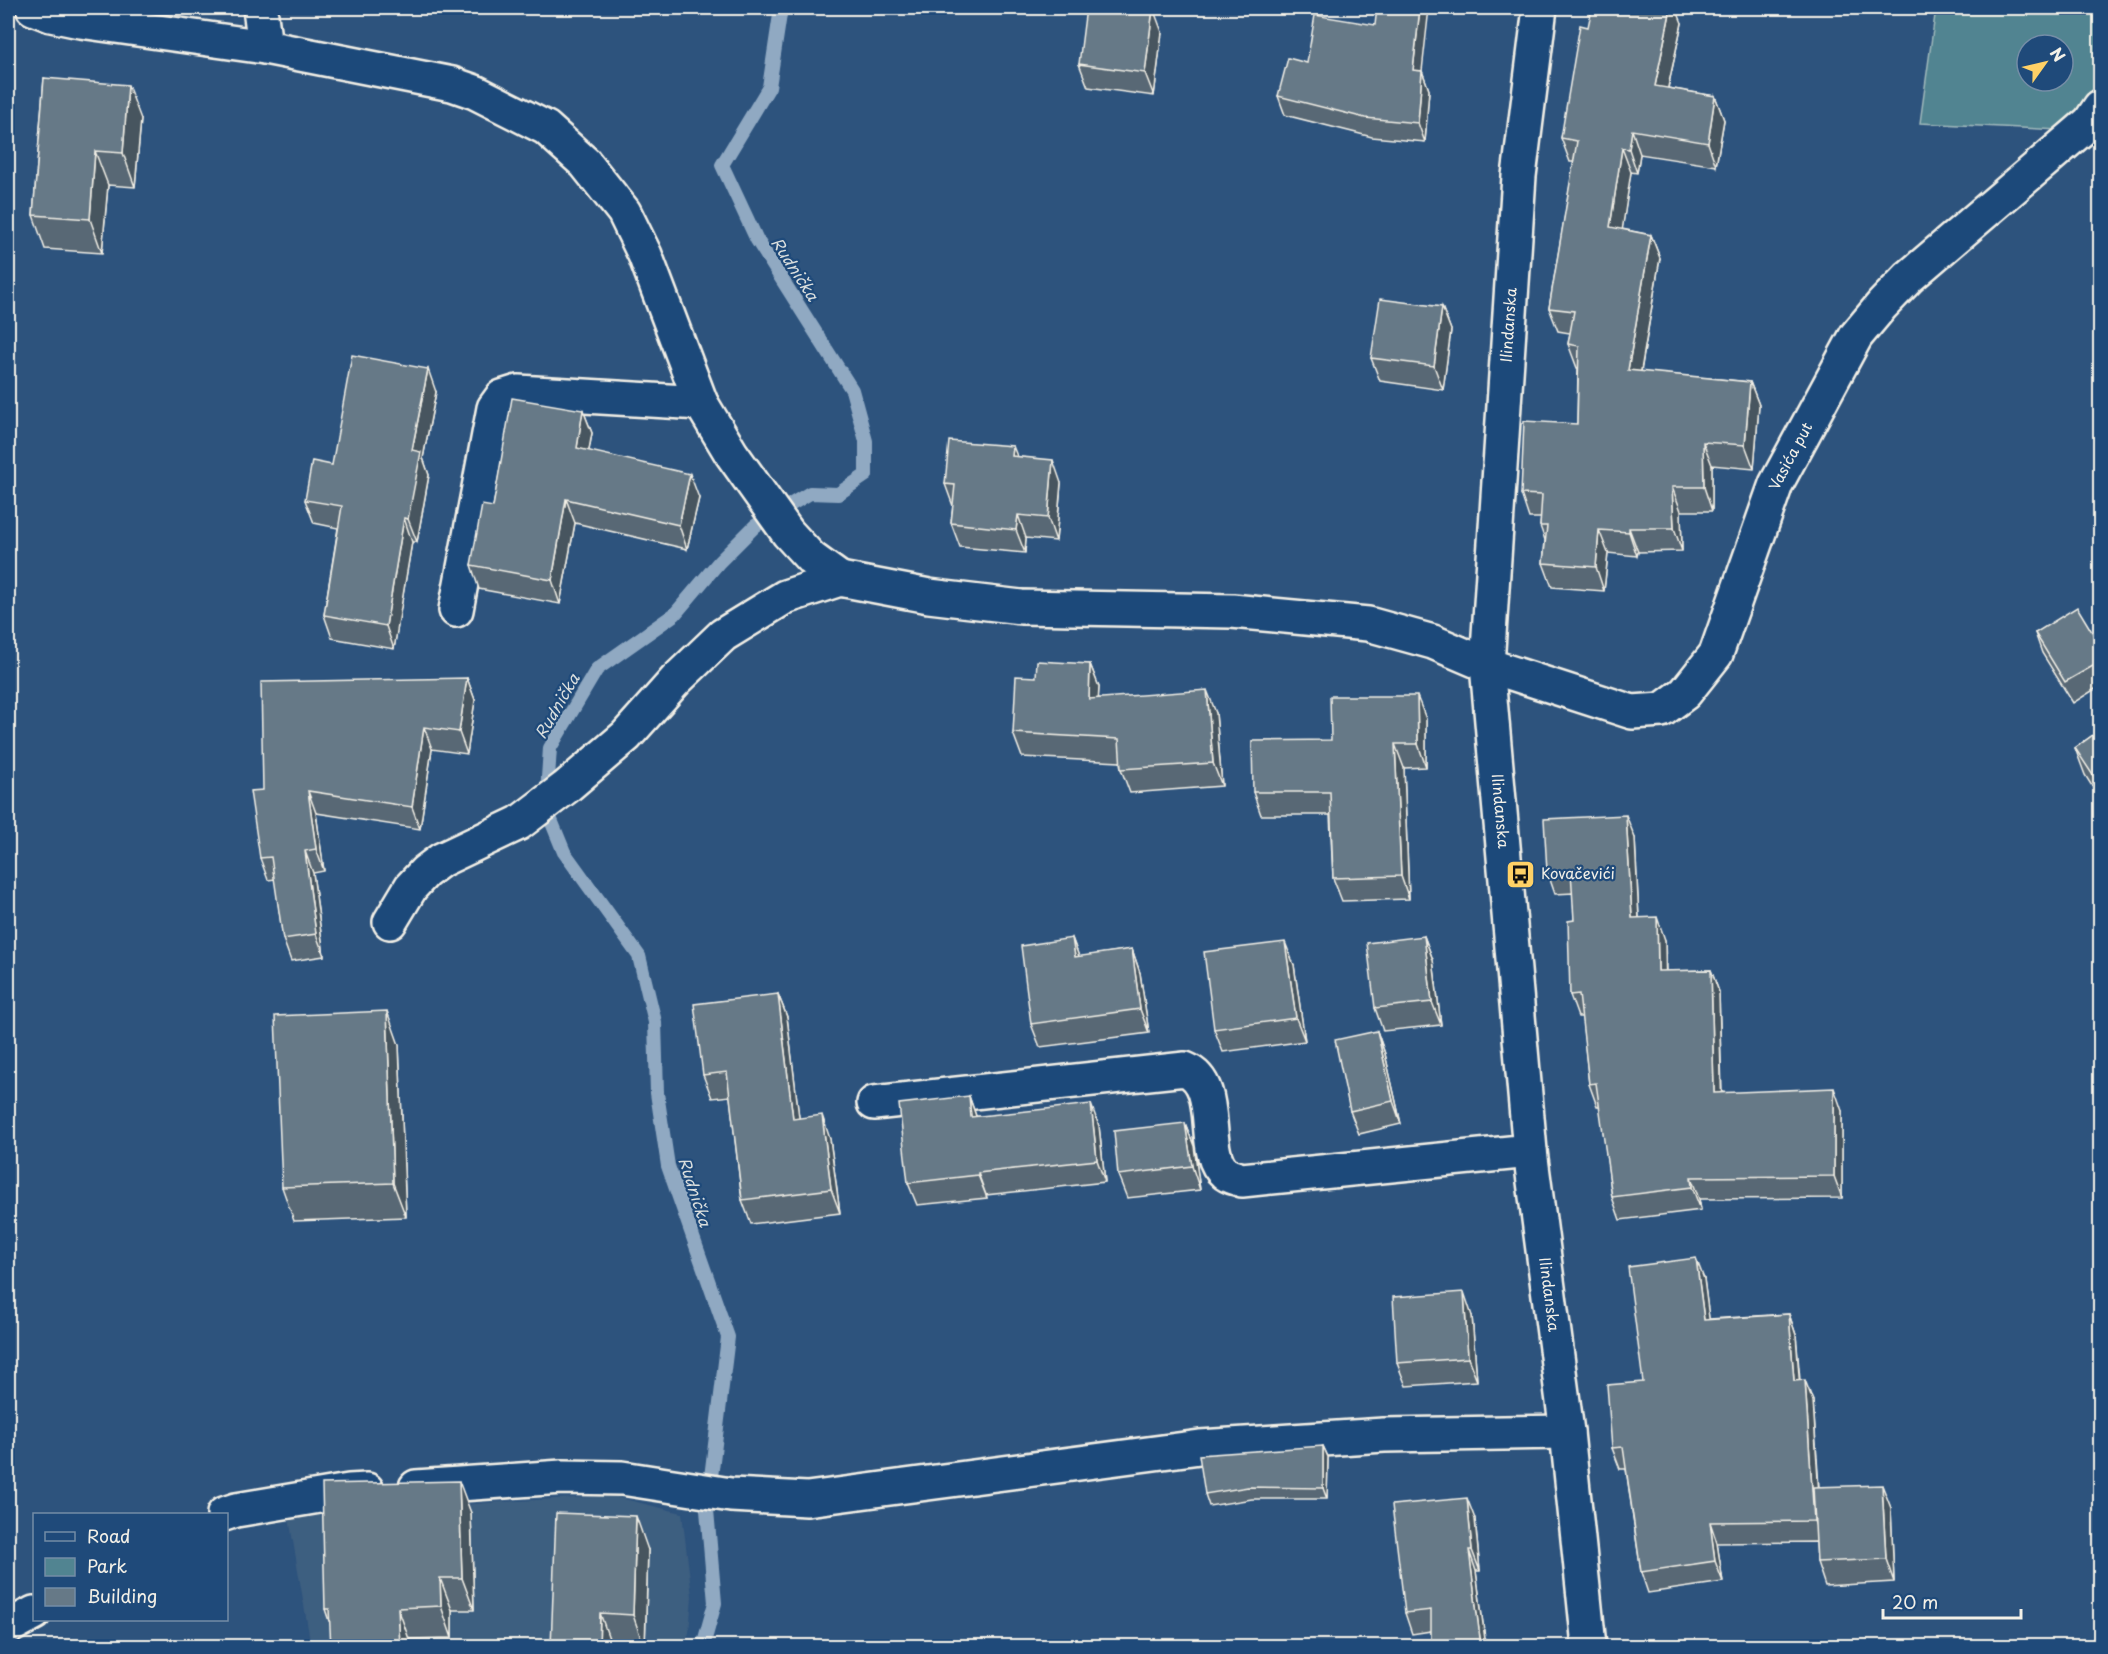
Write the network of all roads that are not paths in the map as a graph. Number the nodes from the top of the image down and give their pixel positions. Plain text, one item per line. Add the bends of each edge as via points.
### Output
1 (33, 8) edge
2 (260, 8) edge
3 (1540, 8) edge
4 (265, 47) junction
5 (2100, 107) edge
6 (701, 403) junction
7 (840, 579) junction
8 (456, 610) dead end
9 (1487, 665) junction
10 (390, 922) dead end
11 (874, 1104) dead end
12 (1530, 1152) junction
13 (1567, 1432) junction
14 (228, 1513) edge
15 (33, 1614) edge
16 (8, 1627) edge
17 (1589, 1647) edge

1 - 4 street via 80,21
2 - 4 street
3 - 9 street, Ilindanska via 1520,176
4 - 6 street via 452,84 546,128 585,163 624,212 645,255
5 - 9 street, Vasića put via 2090,122 1909,277 1856,336 1776,484 1716,654 1685,693 1662,710 1632,712
6 - 7 street via 788,533 811,558
6 - 8 street via 518,392 502,397 494,408
7 - 9 street, Vasića put via 929,596 1021,607 1232,611 1368,624 1433,642
7 - 10 street via 785,597 723,635 626,736 565,788 519,823 441,860 425,872
9 - 12 street, Ilindanska
11 - 12 street via 1185,1069 1204,1085 1217,1165 1227,1175 1242,1180
12 - 13 street, Ilindanska
13 - 14 street via 1384,1435 1200,1447 807,1499 731,1496 622,1478 562,1478 349,1491
13 - 17 street, Ilindanska
15 - 16 street

